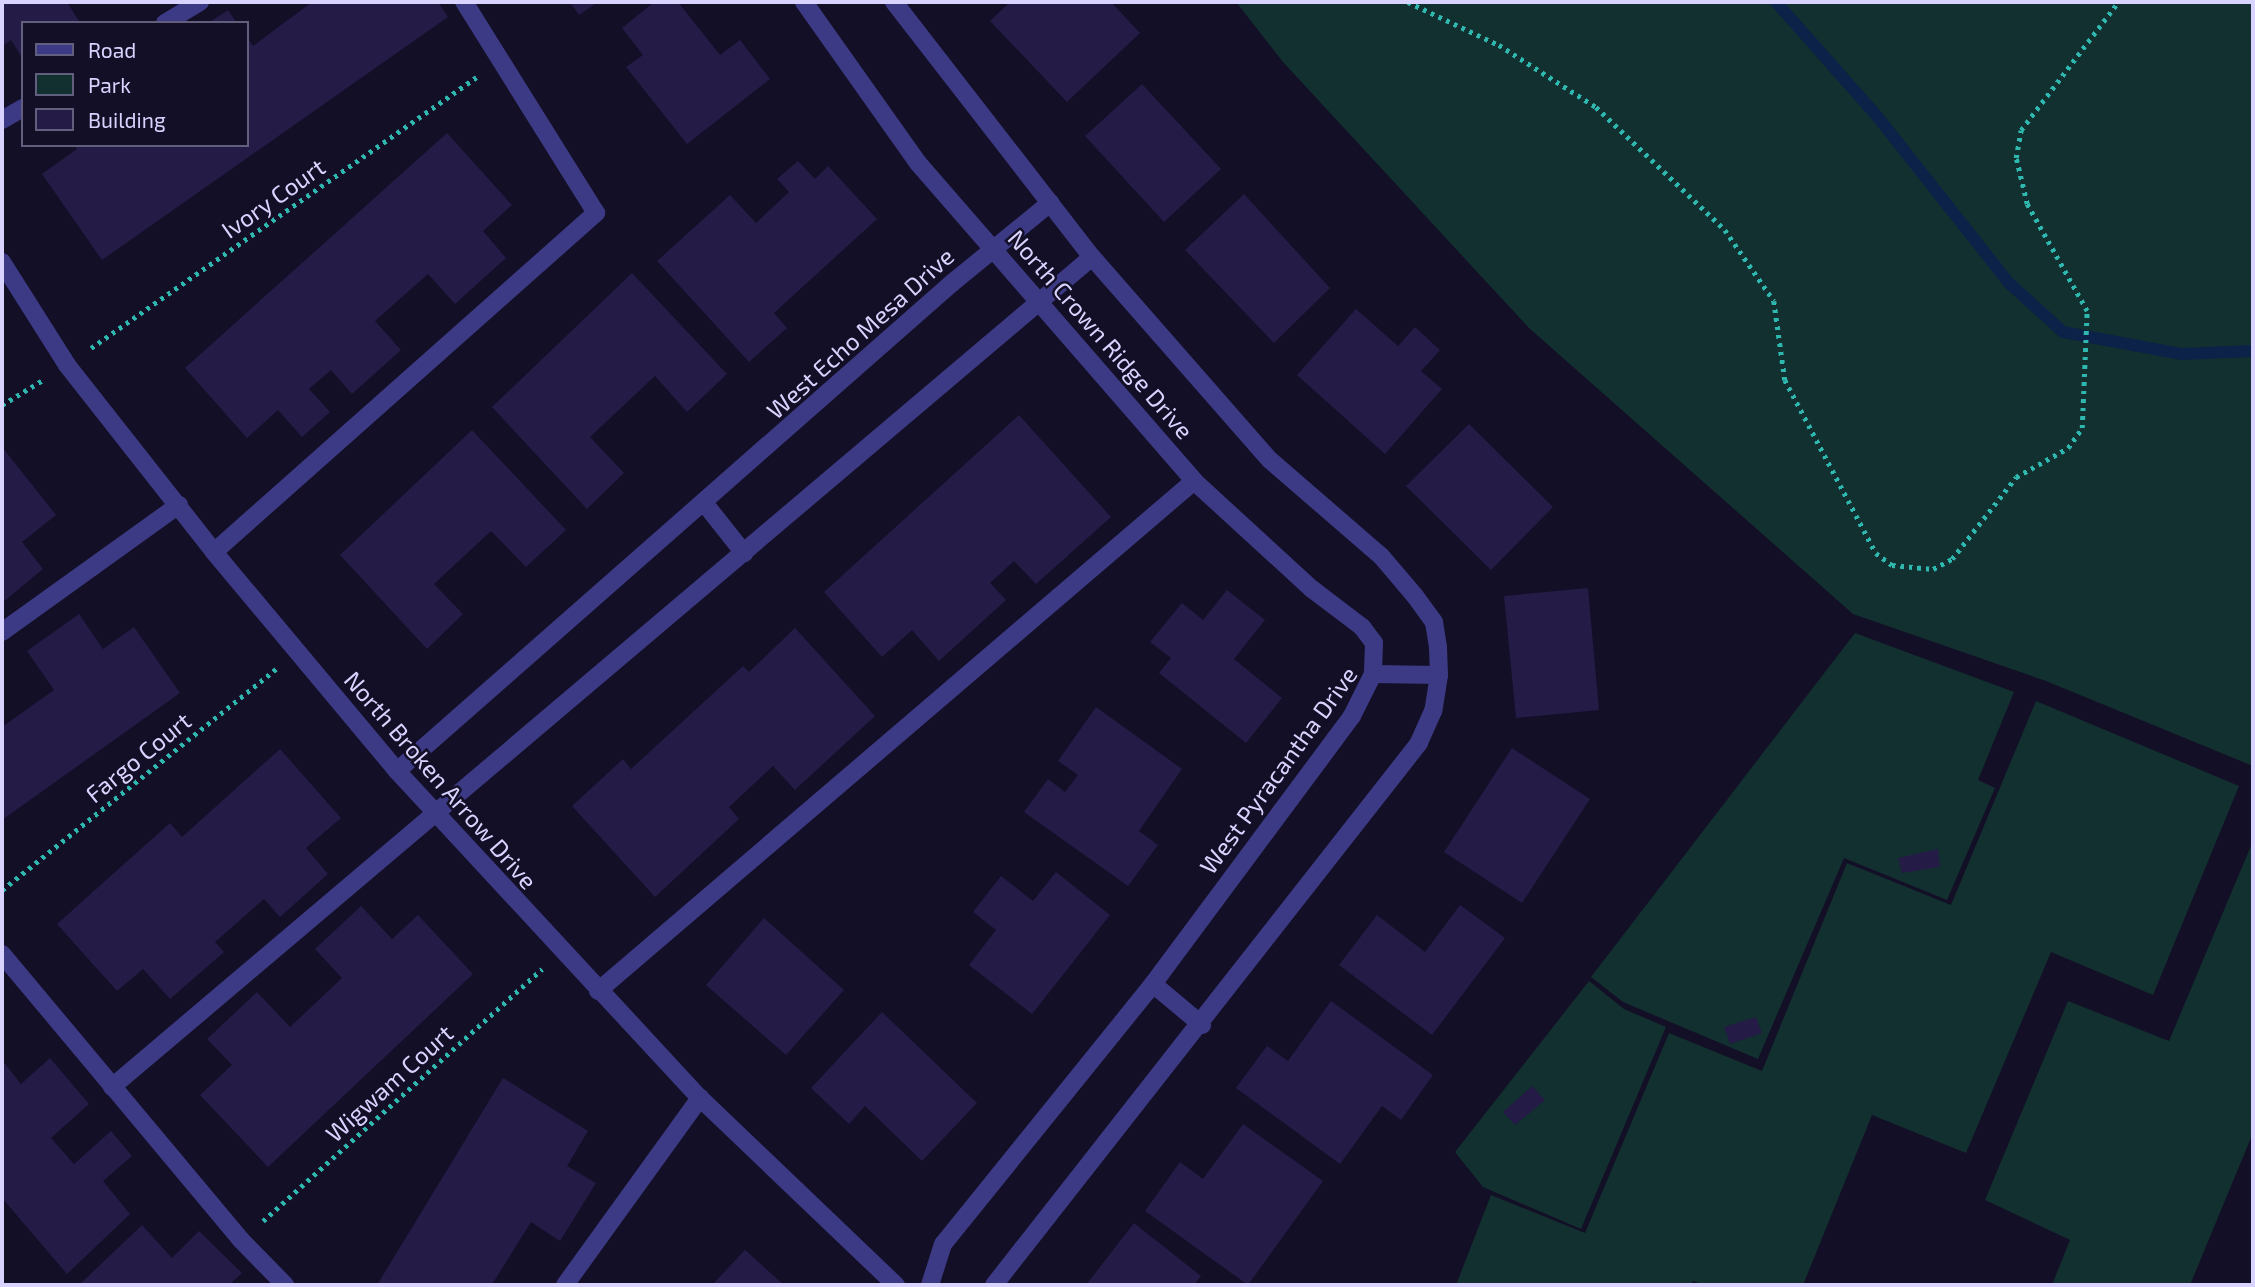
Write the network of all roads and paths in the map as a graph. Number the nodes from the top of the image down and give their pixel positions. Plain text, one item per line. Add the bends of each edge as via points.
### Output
1 (200, 2) edge
2 (464, 2) edge
3 (804, 2) edge
4 (894, 2) edge
5 (1408, 2) edge
6 (2118, 2) edge
7 (168, 21) edge
8 (500, 60) junction
9 (21, 109) edge
10 (2, 120) edge
11 (1050, 203) junction
12 (995, 247) junction
13 (1092, 257) junction
14 (2, 262) edge
15 (1042, 301) junction
16 (67, 365) junction
17 (2, 405) edge
18 (1195, 481) junction
19 (705, 504) junction
20 (179, 505) junction
21 (214, 552) junction
22 (744, 553) junction
23 (2, 632) edge
24 (297, 652) junction
25 (1373, 674) junction
26 (1439, 675) junction
27 (397, 771) junction
28 (435, 813) junction
29 (2, 890) edge
30 (560, 952) junction
31 (2, 954) edge
32 (1153, 984) junction
33 (598, 991) junction
34 (1202, 1025) junction
35 (112, 1087) junction
36 (700, 1098) junction
37 (241, 1240) junction
38 (285, 1285) edge
39 (565, 1285) edge
40 (897, 1285) edge
41 (930, 1285) edge
42 (994, 1285) edge

1 - 7 street
2 - 8 street
3 - 12 street, North Crown Ridge Drive via 918,163
4 - 11 street, North Crown Ridge Drive
5 - 6 path via 1499,45 1596,107 1725,230 1774,301 1785,380 1875,554 1892,565 1933,569 1952,559 2016,477 2068,448 2082,428 2087,311 2027,204 2016,158 2021,130
8 - 16 path, Ivory Court
8 - 21 street via 596,213
9 - 10 street
11 - 12 street, West Echo Mesa Drive
11 - 13 street, North Crown Ridge Drive
12 - 15 street, North Crown Ridge Drive
12 - 19 street, West Echo Mesa Drive
13 - 15 street
13 - 26 street, North Crown Ridge Drive via 1270,460 1381,556 1415,596 1434,622
14 - 16 street, North Broken Arrow Drive
15 - 18 street, North Crown Ridge Drive
15 - 22 street
16 - 17 path, Ivory Court
16 - 20 street, North Broken Arrow Drive
18 - 25 street, North Crown Ridge Drive via 1312,589 1362,627 1374,643
18 - 33 street
19 - 22 street
19 - 27 street, West Echo Mesa Drive
20 - 21 street, North Broken Arrow Drive
20 - 23 street
21 - 24 street, North Broken Arrow Drive
22 - 28 street
24 - 27 street, North Broken Arrow Drive
24 - 29 path, Fargo Court
25 - 26 street, West Pyracantha Drive
25 - 32 street, West Pyracantha Drive via 1352,716
26 - 34 street via 1433,711 1419,743
27 - 28 street, North Broken Arrow Drive
28 - 30 street, North Broken Arrow Drive
28 - 35 street
30 - 33 street, North Broken Arrow Drive
30 - 37 path, Wigwam Court
31 - 35 street
32 - 34 street
32 - 41 street, West Pyracantha Drive via 943,1244
33 - 36 street, North Broken Arrow Drive
34 - 42 street
35 - 37 street
36 - 39 street
36 - 40 street, North Broken Arrow Drive
37 - 38 street

